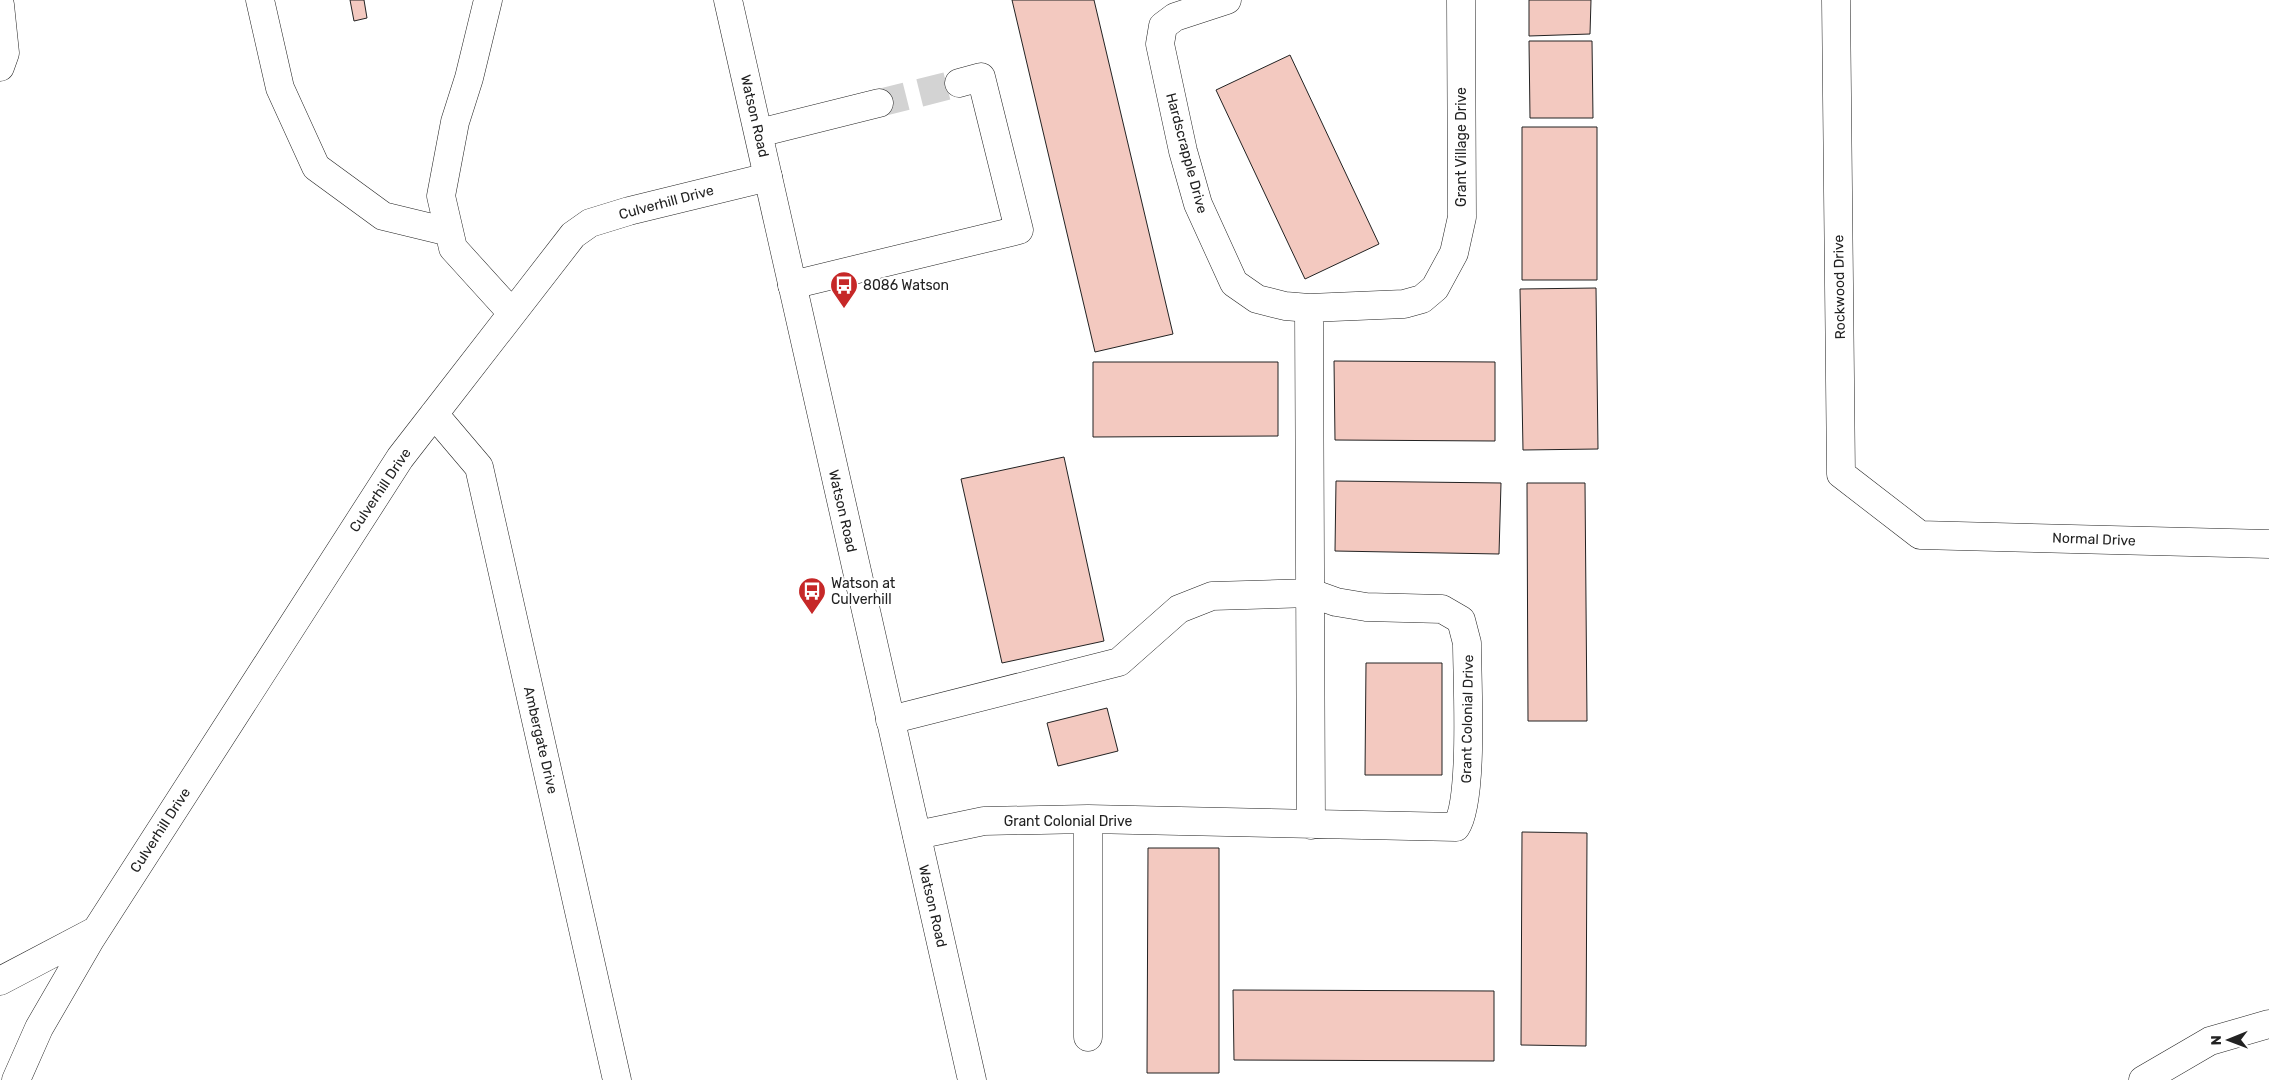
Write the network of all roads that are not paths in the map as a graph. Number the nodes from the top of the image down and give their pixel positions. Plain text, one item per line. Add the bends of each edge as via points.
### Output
1 (260, 0) edge
2 (488, 0) edge
3 (728, 0) edge
4 (1227, 0) edge
5 (1461, 0) edge
6 (1836, 0) edge
7 (0, 5) edge
8 (0, 67) edge
9 (959, 83) tunnel mouth
10 (879, 103) tunnel mouth
11 (759, 133) junction
12 (768, 177) junction
13 (449, 232) junction
14 (792, 285) junction
15 (1435, 288) joint
16 (1308, 308) junction
17 (512, 312) junction
18 (434, 414) junction
19 (1920, 535) joint
20 (2269, 544) edge
21 (1311, 592) junction
22 (890, 720) junction
23 (1088, 819) junction
24 (1311, 825) junction
25 (917, 835) junction
26 (95, 931) junction
27 (0, 981) edge
28 (2269, 1024) edge
29 (1088, 1037) dead end
30 (16, 1080) edge
31 (617, 1080) edge
32 (972, 1080) edge
33 (2143, 1080) edge

1 - 13 street via 280,88 316,167 383,216
2 - 13 street via 455,122 441,196
3 - 11 street, Watson Road
4 - 16 street, Hardscrapple Drive via 1175,16 1163,26 1160,44 1184,151 1198,204 1234,283 1257,300
5 - 15 street, Grant Village Drive via 1462,217 1454,253
6 - 19 street, Rockwood Drive via 1841,474
7 - 8 street via 5,53
9 - 14 street via 981,77 1018,230
10 - 11 street
11 - 12 street, Watson Road
12 - 14 street, Watson Road
12 - 17 street, Culverhill Drive via 590,223 573,234
13 - 17 street via 453,248
14 - 22 street, Watson Road
15 - 16 street, Hardscrapple Drive via 1422,299 1404,304
16 - 21 street
17 - 18 street, Culverhill Drive
18 - 26 street, Culverhill Drive via 400,458
18 - 31 street, Ambergate Drive via 479,467
19 - 20 street, Normal Drive
21 - 22 street via 1212,596 1179,609 1119,662
21 - 24 street
21 - 24 street, Grant Colonial Drive via 1336,602 1366,607 1442,609 1461,620 1467,643 1467,770 1462,819 1456,827
22 - 25 street, Watson Road
23 - 24 street, Grant Colonial Drive
23 - 25 street, Grant Colonial Drive via 984,821
23 - 29 street
25 - 32 street, Watson Road
26 - 27 street, Culverhill Drive
26 - 30 street, Culverhill Drive via 39,1028
28 - 33 street via 2210,1041

